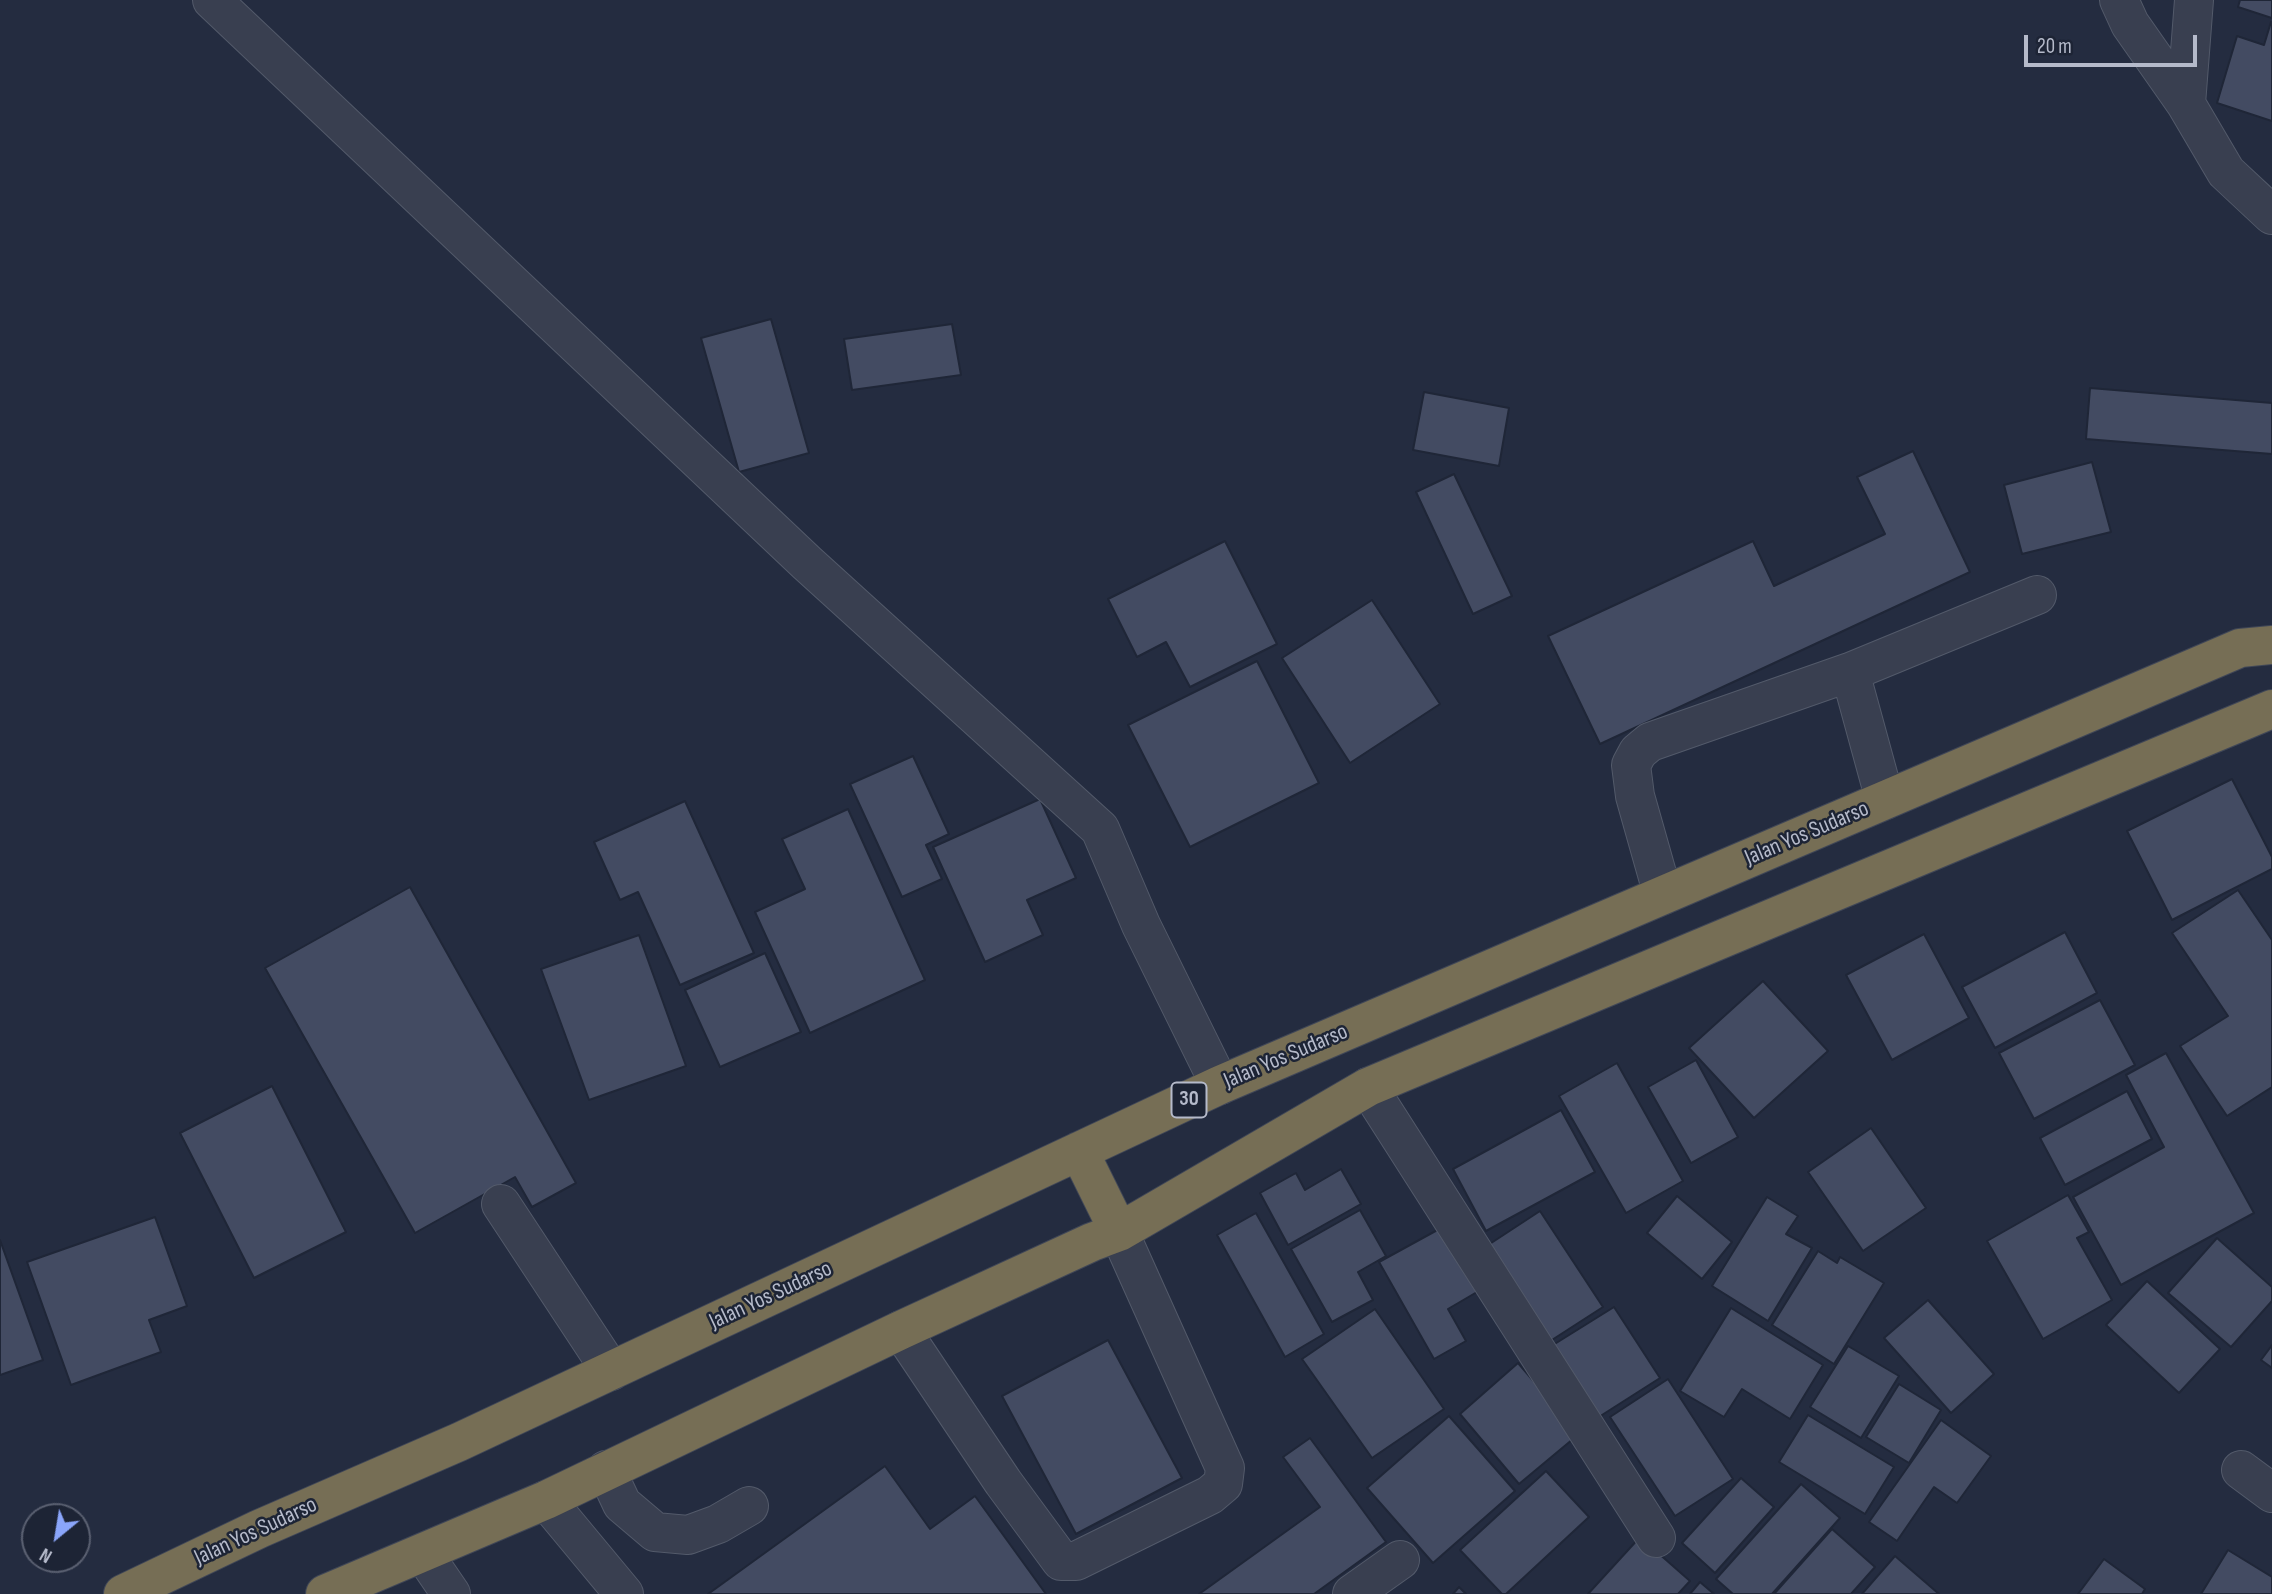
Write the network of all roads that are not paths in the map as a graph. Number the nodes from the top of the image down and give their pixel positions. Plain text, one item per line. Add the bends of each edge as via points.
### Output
1 (212, 0) edge
2 (2119, 0) edge
3 (2194, 0) edge
4 (2186, 104) junction
5 (2272, 215) edge
6 (2038, 595) dead end
7 (2272, 645) edge
8 (1850, 673) junction
9 (2272, 709) edge
10 (1885, 800) junction
11 (1663, 895) junction
12 (1220, 1085) junction
13 (1368, 1087) junction
14 (1079, 1151) junction
15 (501, 1204) dead end
16 (1119, 1232) junction
17 (901, 1330) junction
18 (611, 1371) junction
19 (2241, 1470) dead end
20 (606, 1471) junction
21 (2272, 1493) edge
22 (546, 1500) junction
23 (749, 1506) dead end
24 (1656, 1538) dead end
25 (424, 1553) junction
26 (1400, 1560) dead end
27 (123, 1594) edge
28 (325, 1594) edge
29 (451, 1594) edge
30 (624, 1594) edge
31 (1352, 1594) edge

1 - 12 street via 797,553 1100,829 1141,925
2 - 4 street via 2130,24
3 - 4 street
4 - 5 street via 2226,172
6 - 8 street
7 - 10 highway, Jalan Yos Sudarso / 30 via 2241,648
8 - 10 street
8 - 11 street via 1650,742 1638,752 1631,765 1635,796
9 - 13 highway
10 - 11 highway, Jalan Yos Sudarso / 30
11 - 12 highway, Jalan Yos Sudarso / 30
12 - 14 highway, Jalan Yos Sudarso / 30
13 - 16 highway
13 - 24 street
14 - 16 highway
14 - 18 highway, Jalan Yos Sudarso / 30
15 - 18 street
16 - 17 highway
16 - 17 street via 1225,1468 1223,1484 1210,1495 1076,1561 1060,1561
17 - 20 highway
18 - 27 highway, Jalan Yos Sudarso / 30
19 - 21 street
20 - 22 highway
20 - 23 street via 622,1504 655,1532 688,1535
22 - 25 highway
22 - 30 street
25 - 28 highway
25 - 29 street
26 - 31 street

